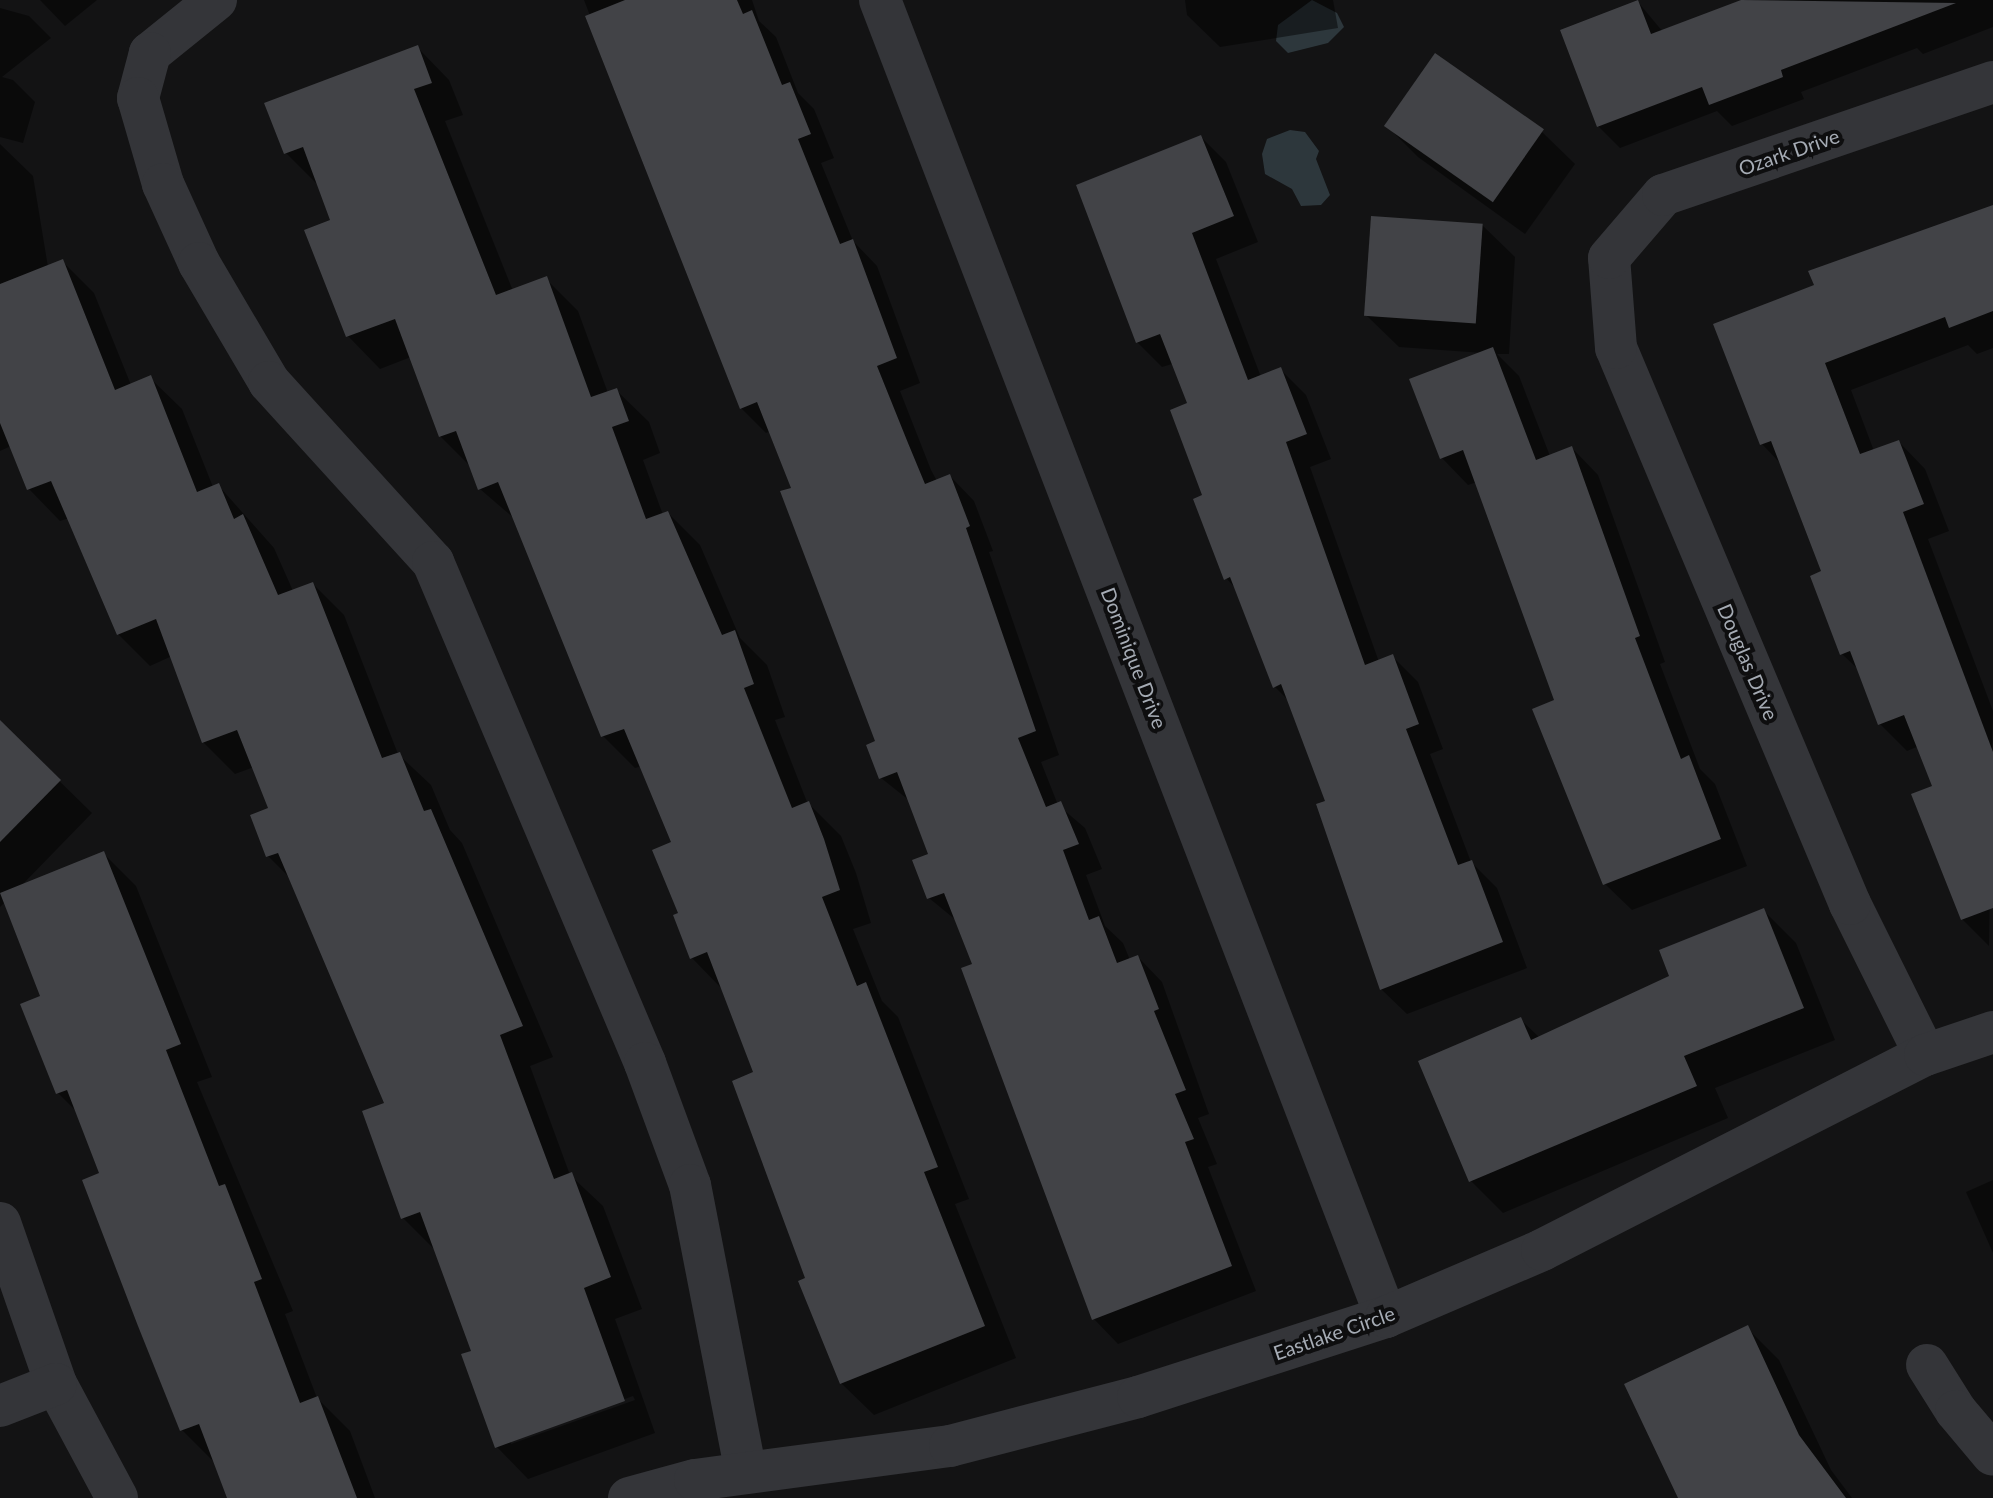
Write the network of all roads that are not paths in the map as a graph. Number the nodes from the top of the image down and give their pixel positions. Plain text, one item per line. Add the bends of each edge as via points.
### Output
1 (216, 0) edge
2 (880, 0) edge
3 (1993, 82) edge
4 (1609, 258) joint
5 (1993, 1032) edge
6 (1925, 1055) junction
7 (0, 1223) edge
8 (1386, 1317) junction
9 (1927, 1365) dead end
10 (56, 1384) junction
11 (0, 1406) edge
12 (1993, 1455) edge
13 (746, 1473) junction
14 (117, 1498) edge
15 (629, 1498) edge

1 - 13 street via 150,53 138,98 163,184 199,263 269,382 433,562 634,1035 690,1185
2 - 8 street, Dominique Drive
3 - 4 street, Ozark Drive via 1663,195
4 - 6 street, Douglas Drive via 1616,348 1850,904
5 - 6 street, Eastlake Circle
6 - 8 street, Eastlake Circle via 1542,1250
7 - 10 street
8 - 13 street, Eastlake Circle via 1138,1397 950,1446
9 - 12 street
10 - 11 street
10 - 14 street
13 - 15 street, Eastlake Circle

